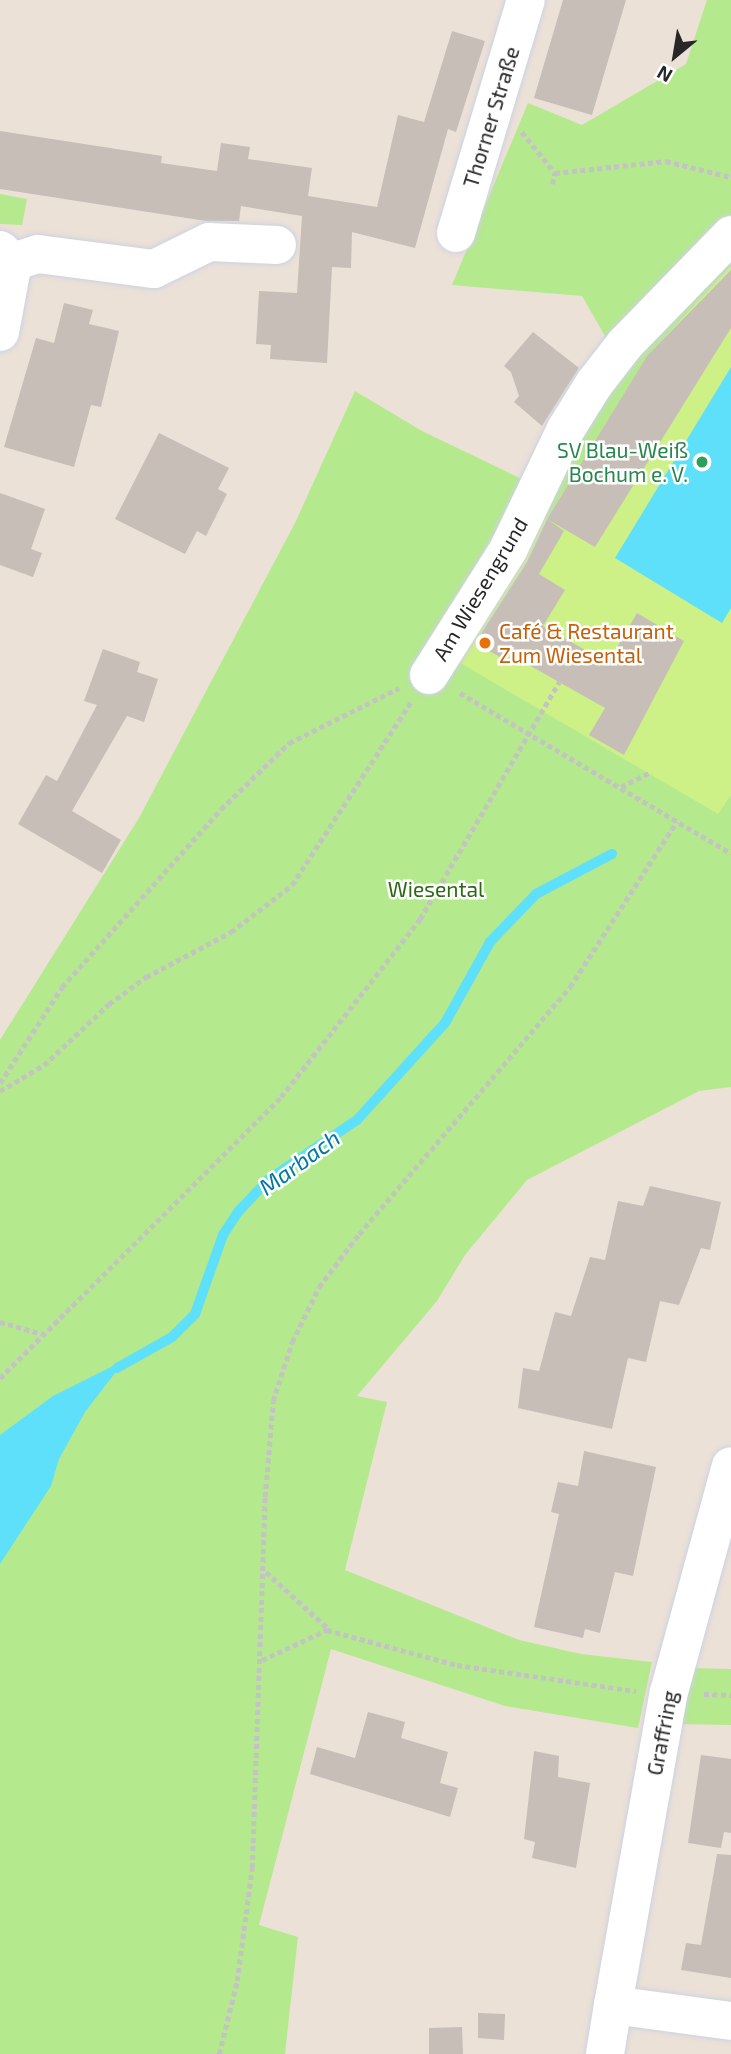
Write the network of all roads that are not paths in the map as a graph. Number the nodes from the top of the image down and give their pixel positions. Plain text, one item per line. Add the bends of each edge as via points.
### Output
1 (526, 0) edge
2 (456, 233) dead end
3 (731, 236) edge
4 (277, 245) dead end
5 (7, 256) edge
6 (0, 332) edge
7 (413, 682) road end
8 (731, 1466) edge
9 (613, 2005) junction
10 (731, 2021) edge
11 (605, 2054) edge

1 - 2 street, Thorner Straße
3 - 7 street, Am Wiesengrund via 593,384 566,429 508,550
4 - 5 street via 209,242 153,269 38,254
5 - 6 street
8 - 9 street, Graffring via 669,1692
9 - 10 street
9 - 11 street, Graffring

